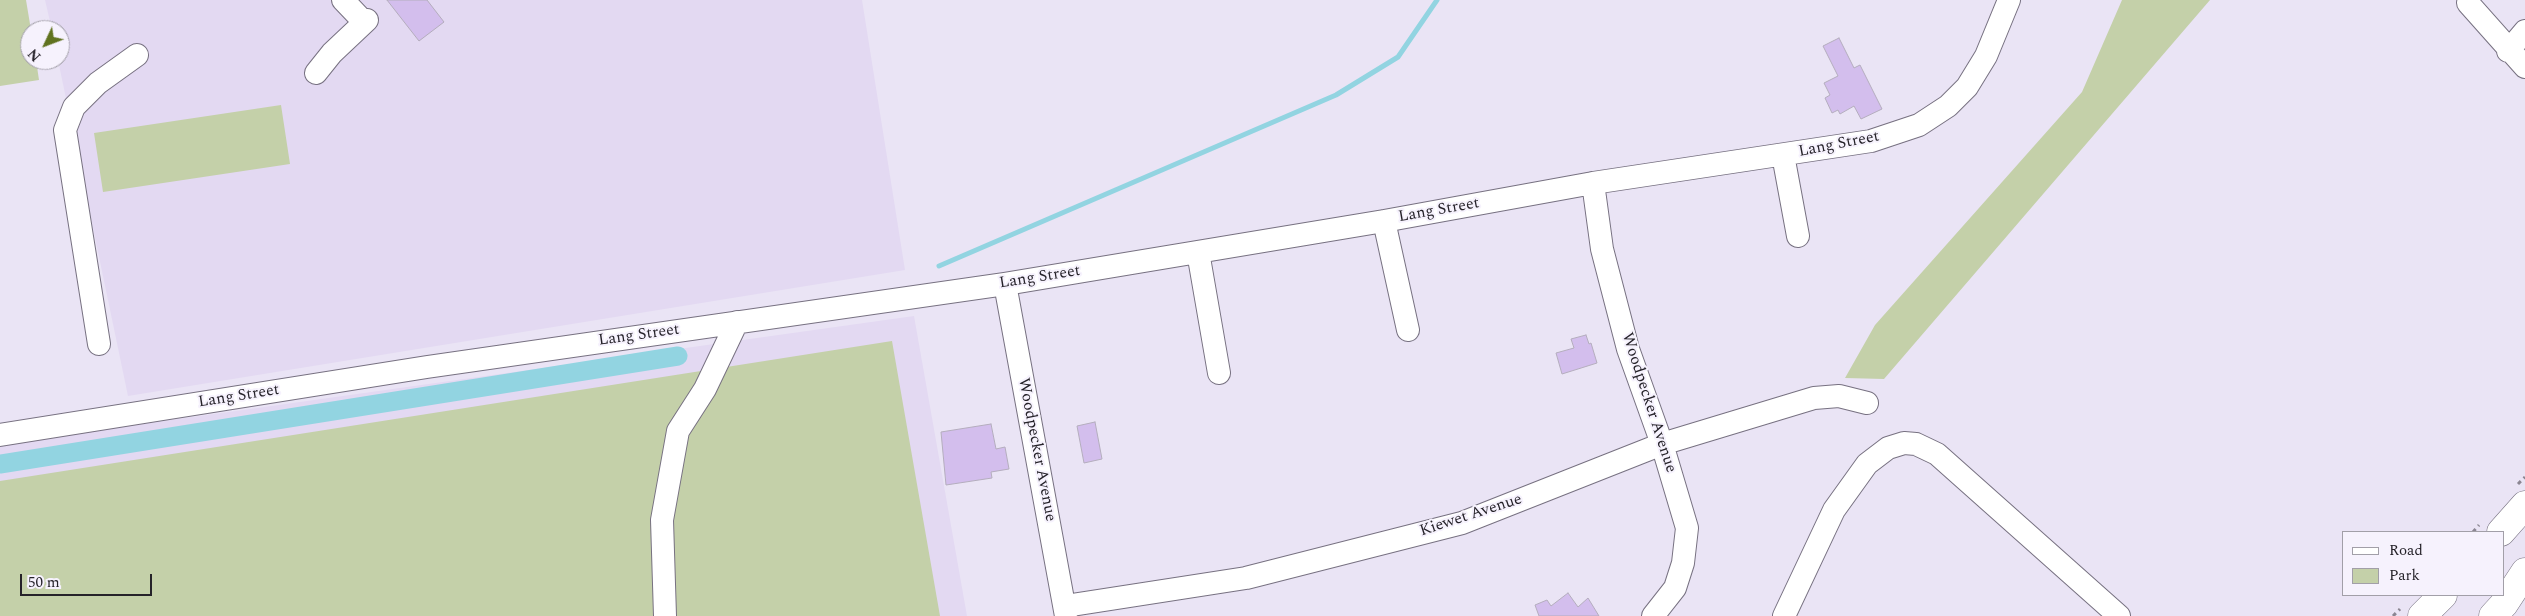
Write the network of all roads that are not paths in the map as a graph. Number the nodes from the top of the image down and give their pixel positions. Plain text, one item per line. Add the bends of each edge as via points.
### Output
1 (343, 0) edge
2 (2009, 0) edge
3 (2467, 1) edge
4 (2518, 44) edge
5 (137, 55) dead end
6 (2525, 67) edge
7 (316, 73) dead end
8 (1783, 155) junction
9 (1593, 183) junction
10 (1384, 221) junction
11 (1798, 236) dead end
12 (1198, 252) junction
13 (1005, 284) junction
14 (737, 322) junction
15 (1408, 330) dead end
16 (99, 344) dead end
17 (1219, 373) dead end
18 (1867, 403) dead end
19 (0, 435) edge
20 (1662, 444) junction
21 (2525, 505) edge
22 (2502, 531) edge
23 (2525, 572) edge
24 (2442, 596) edge
25 (1066, 611) edge
26 (666, 616) edge
27 (1653, 616) edge
28 (1784, 616) edge
29 (2119, 616) edge
30 (2422, 616) edge
31 (2493, 616) edge

1 - 7 street via 365,21 332,52
2 - 8 street, Lang Street via 1986,56 1967,87 1948,106 1919,125 1871,141
3 - 4 street
4 - 6 street
5 - 16 street via 98,82 74,107 65,130
8 - 9 street, Lang Street
8 - 11 street
9 - 10 street, Lang Street
9 - 20 street, Woodpecker Avenue via 1602,249 1628,349
10 - 12 street, Lang Street
10 - 15 street
12 - 13 street, Lang Street
12 - 17 street
13 - 14 street, Lang Street
13 - 25 street, Woodpecker Avenue
14 - 19 street, Lang Street via 427,367
14 - 26 street via 705,389 678,431 662,520
18 - 20 street, Kiewet Avenue via 1839,396 1814,398
20 - 25 street, Kiewet Avenue via 1462,523 1246,578
20 - 27 street, Woodpecker Avenue via 1687,528 1683,563 1675,588
21 - 22 main road
23 - 31 main road
24 - 30 main road
28 - 29 street via 1834,510 1868,464 1888,448 1904,443 1916,444 1937,454

